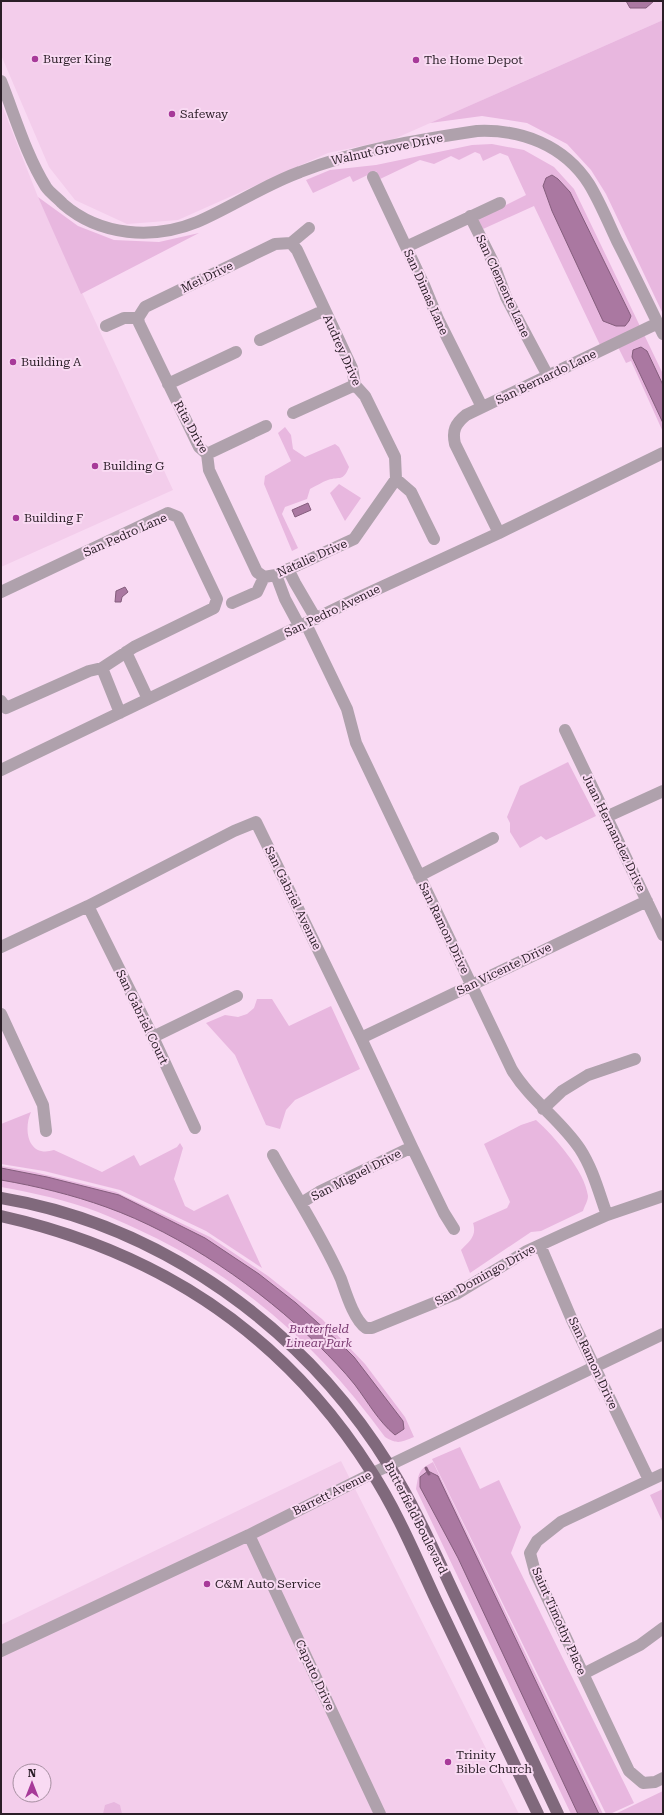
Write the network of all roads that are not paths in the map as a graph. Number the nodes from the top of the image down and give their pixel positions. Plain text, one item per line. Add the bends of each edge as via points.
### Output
1 (1, 81) edge
2 (373, 176) dead end
3 (500, 203) dead end
4 (470, 216) junction
5 (308, 228) dead end
6 (291, 243) junction
7 (406, 247) junction
8 (325, 310) junction
9 (138, 318) junction
10 (106, 326) dead end
11 (660, 328) edge
12 (260, 340) dead end
13 (236, 352) dead end
14 (548, 376) junction
15 (168, 384) junction
16 (355, 384) junction
17 (482, 407) junction
18 (293, 413) dead end
19 (266, 426) dead end
20 (663, 453) edge
21 (207, 454) junction
22 (396, 479) junction
23 (499, 533) junction
24 (434, 539) dead end
25 (288, 569) junction
26 (270, 576) junction
27 (1, 592) edge
28 (301, 592) junction
29 (285, 599) junction
30 (232, 603) dead end
31 (307, 623) junction
32 (126, 652) junction
33 (102, 668) junction
34 (148, 699) junction
35 (1, 701) edge
36 (120, 713) junction
37 (565, 730) dead end
38 (1, 770) edge
39 (663, 791) edge
40 (606, 817) junction
41 (493, 838) dead end
42 (419, 876) junction
43 (647, 902) junction
44 (88, 906) junction
45 (663, 935) edge
46 (1, 947) edge
47 (471, 985) junction
48 (237, 996) dead end
49 (1, 1014) edge
50 (153, 1037) junction
51 (361, 1038) junction
52 (635, 1059) dead end
53 (543, 1109) junction
54 (195, 1128) dead end
55 (46, 1130) dead end
56 (412, 1147) junction
57 (273, 1155) dead end
58 (663, 1196) edge
59 (1, 1198) edge
60 (301, 1203) junction
61 (607, 1215) junction
62 (1, 1216) edge
63 (454, 1229) dead end
64 (540, 1245) junction
65 (663, 1334) edge
66 (594, 1366) junction
67 (389, 1466) junction
68 (373, 1473) junction
69 (663, 1474) edge
70 (649, 1480) junction
71 (248, 1535) junction
72 (663, 1628) edge
73 (1, 1651) edge
74 (583, 1674) junction
75 (663, 1778) edge
76 (380, 1814) edge
77 (538, 1814) edge
78 (558, 1814) edge

1 - 11 street, Walnut Grove Drive via 29,153 46,188 86,219 136,233 172,230 196,222 298,172 346,156 476,131 497,130 534,139 567,159 589,184
2 - 7 street, San Dimas Lane
3 - 4 street
4 - 7 street
4 - 14 street, San Clemente Lane via 493,262 506,297
5 - 6 street
6 - 8 street, Audrey Drive via 297,250
6 - 9 street, Mei Drive via 275,244 152,304 140,312
7 - 17 street, San Dimas Lane
8 - 12 street
8 - 16 street, Audrey Drive via 352,368
9 - 10 street via 124,318
9 - 15 street, Rita Drive
11 - 14 street, San Bernardo Lane
13 - 15 street
14 - 17 street, San Bernardo Lane
15 - 21 street, Rita Drive via 199,447
16 - 18 street
16 - 22 street, Audrey Drive via 366,396 396,456
17 - 23 street, San Bernardo Lane via 456,423 453,436
19 - 21 street
20 - 23 street, San Pedro Avenue
21 - 26 street, Rita Drive via 209,470 257,572
22 - 24 street via 411,492
22 - 25 street, Natalie Drive via 354,539
23 - 31 street, San Pedro Avenue
25 - 26 street, Natalie Drive
25 - 28 street, San Ramon Drive via 294,584
26 - 29 street, San Ramon Drive
26 - 30 street, Natalie Drive via 257,592
27 - 32 street, San Pedro Lane via 168,513 178,517 216,599 214,608
28 - 29 street via 292,591
28 - 31 street, San Ramon Drive
29 - 31 street, San Ramon Drive
31 - 34 street, San Pedro Avenue
31 - 42 street, San Ramon Drive via 347,709 356,743
32 - 33 street, San Pedro Lane
32 - 34 street
33 - 35 street, San Pedro Lane via 89,670 6,708
33 - 36 street
34 - 36 street, San Pedro Avenue
36 - 38 street, San Pedro Avenue
37 - 40 street, Juan Hernandez Drive
39 - 40 street
40 - 43 street, Juan Hernandez Drive
41 - 42 street
42 - 47 street, San Ramon Drive
43 - 45 street, Juan Hernandez Drive
43 - 47 street, San Vicente Drive
44 - 46 street, San Gabriel Avenue
44 - 50 street, San Gabriel Court
44 - 51 street, San Gabriel Avenue via 256,822
47 - 51 street, San Vicente Drive
47 - 53 street, San Ramon Drive via 512,1070
48 - 50 street
49 - 55 street via 43,1105
50 - 54 street, San Gabriel Court
51 - 56 street, San Gabriel Avenue
52 - 53 street via 588,1075 562,1091
53 - 61 street, San Ramon Drive via 580,1149
56 - 60 street, San Miguel Drive
56 - 63 street, San Gabriel Avenue
57 - 60 street, San Domingo Drive
58 - 61 street, San Domingo Drive
59 - 67 main road, Butterfield Boulevard via 37,1205 100,1225 162,1254 220,1287 273,1328 321,1374 357,1419
60 - 64 street, San Domingo Drive via 337,1270 360,1325 366,1328 372,1328 456,1294 505,1263
61 - 64 street, San Domingo Drive
62 - 68 main road, Butterfield Boulevard via 63,1232 100,1245 155,1270 212,1304 241,1325 294,1373 331,1414
64 - 66 street, San Ramon Drive
65 - 66 street, Barrett Avenue
66 - 67 street, Barrett Avenue
66 - 70 street, San Ramon Drive
67 - 68 street, Barrett Avenue
67 - 78 main road, Butterfield Boulevard via 435,1555
68 - 71 street, Barrett Avenue
68 - 77 main road, Butterfield Boulevard via 405,1534
69 - 70 street, Saint Timothy Place
70 - 74 street, Saint Timothy Place via 561,1522 536,1541 530,1553 535,1572
71 - 73 street, Barrett Avenue
71 - 76 street, Caputo Drive
72 - 74 street via 640,1645
74 - 75 street, Saint Timothy Place via 629,1771 643,1783

